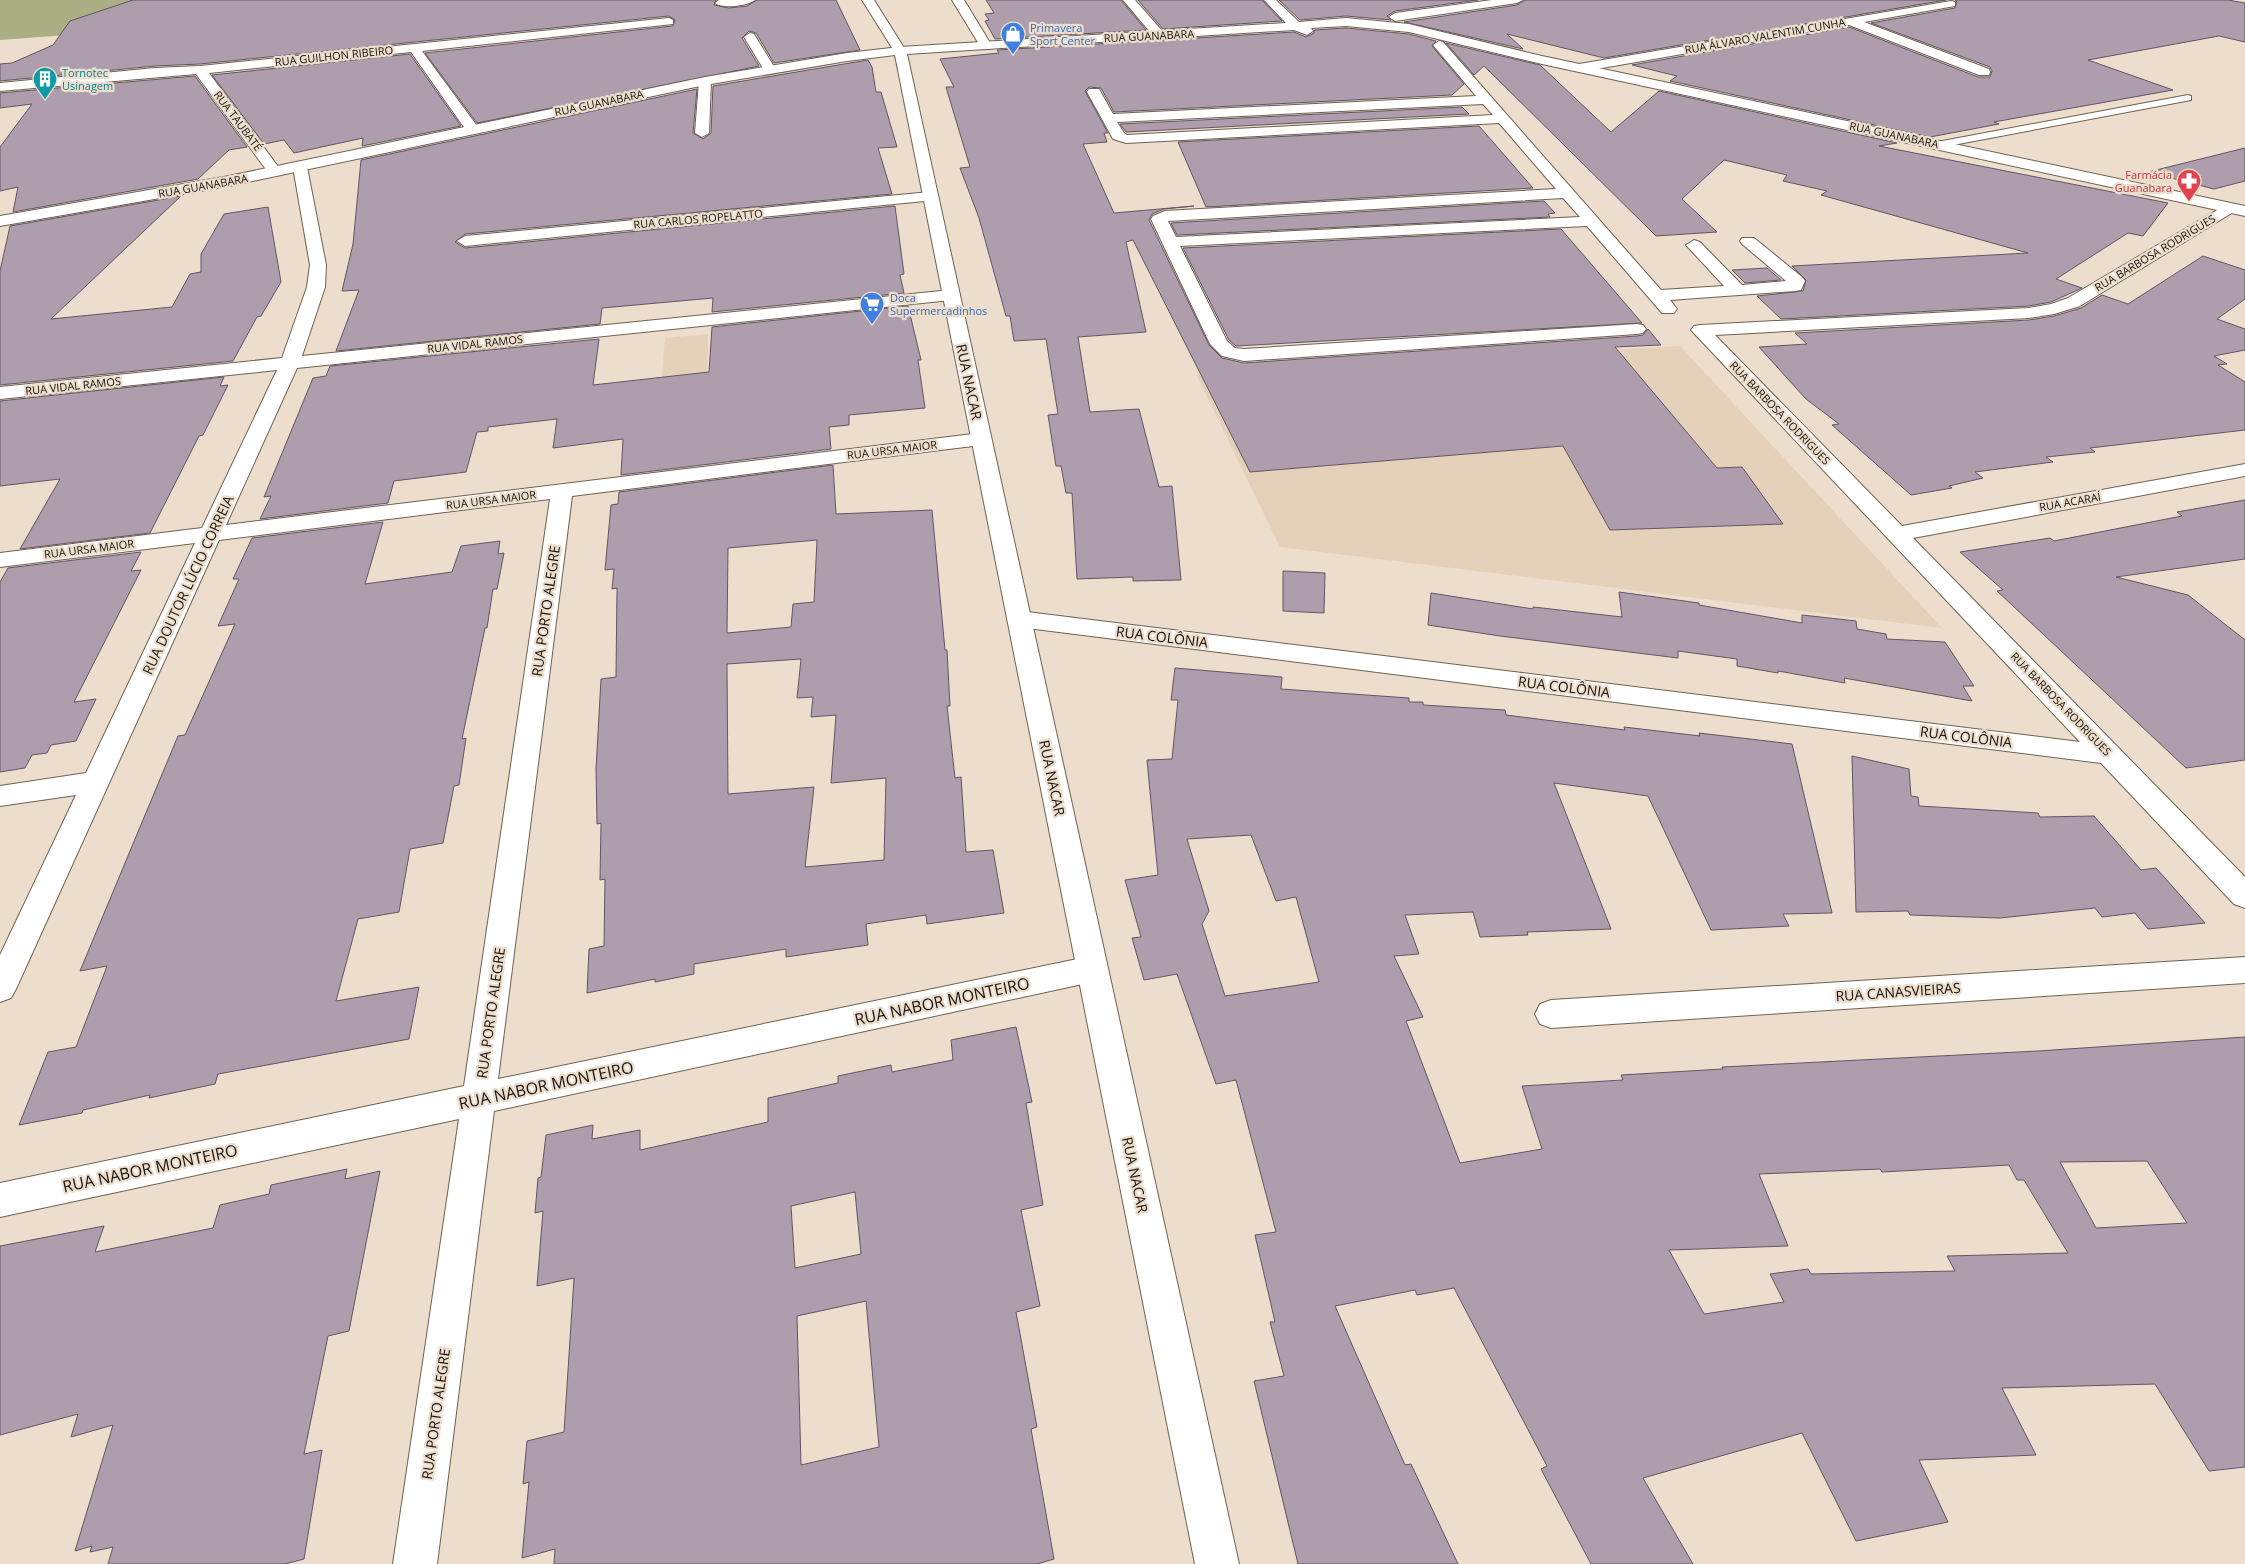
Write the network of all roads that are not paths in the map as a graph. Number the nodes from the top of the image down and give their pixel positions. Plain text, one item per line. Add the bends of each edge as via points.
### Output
1 (749, 0) edge
2 (868, 0) edge
3 (958, 0) edge
4 (1129, 0) edge
5 (1270, 0) edge
6 (1517, 0) edge
7 (1939, 0) edge
8 (721, 3) dead end
9 (1421, 15) junction
10 (1850, 21) junction
11 (669, 22) dead end
12 (1346, 22) junction
13 (1296, 26) junction
14 (1330, 32) junction
15 (1205, 33) junction
16 (1160, 36) junction
17 (1410, 37) junction
18 (750, 38) dead end
19 (986, 46) junction
20 (1439, 46) junction
21 (414, 48) junction
22 (900, 51) junction
23 (1542, 60) junction
24 (1579, 68) junction
25 (200, 70) junction
26 (770, 70) junction
27 (1984, 72) dead end
28 (705, 81) junction
29 (0, 87) edge
30 (1094, 92) dead end
31 (2188, 98) dead end
32 (1485, 100) junction
33 (1110, 118) junction
34 (1502, 119) junction
35 (473, 130) junction
36 (702, 133) dead end
37 (1938, 145) junction
38 (300, 167) junction
39 (275, 172) junction
40 (1566, 193) junction
41 (930, 197) junction
42 (2237, 210) edge
43 (0, 221) edge
44 (1591, 221) junction
45 (465, 241) dead end
46 (1748, 241) dead end
47 (1169, 242) junction
48 (1694, 245) dead end
49 (1738, 290) junction
50 (951, 295) junction
51 (1657, 296) junction
52 (1668, 309) dead end
53 (1637, 329) dead end
54 (290, 363) junction
55 (0, 393) edge
56 (981, 439) junction
57 (2245, 470) edge
58 (562, 491) junction
59 (211, 534) junction
60 (1896, 534) junction
61 (0, 560) edge
62 (1019, 618) junction
63 (2110, 755) junction
64 (96, 782) junction
65 (0, 796) edge
66 (2245, 896) edge
67 (1092, 969) junction
68 (2245, 970) edge
69 (0, 990) edge
70 (1551, 1014) dead end
71 (479, 1099) junction
72 (0, 1200) edge
73 (416, 1564) edge
74 (1217, 1564) edge

1 - 8 street
2 - 22 street, RUA NACAR
3 - 19 street
4 - 16 street
5 - 13 street
6 - 9 street
7 - 10 street, RUA ÁLVARO VALENTIM CUNHA via 1951,4
9 - 12 street
9 - 17 street
10 - 24 street, RUA ÁLVARO VALENTIM CUNHA
10 - 27 street
11 - 21 street, RUA GUILHON RIBEIRO
12 - 14 street, RUA GUANABARA
12 - 17 street, RUA GUANABARA
13 - 14 street
13 - 15 street, RUA GUANABARA
14 - 15 street, RUA GUANABARA
15 - 16 street, RUA GUANABARA
16 - 19 street, RUA GUANABARA
17 - 20 street, RUA GUANABARA
17 - 23 street, RUA GUANABARA
18 - 26 street
19 - 22 street, RUA GUANABARA
20 - 23 street, RUA GUANABARA
20 - 32 street
21 - 25 street, RUA GUILHON RIBEIRO
21 - 35 street
22 - 26 street, RUA GUANABARA
22 - 41 street, RUA NACAR
23 - 24 street, RUA GUANABARA
24 - 37 street, RUA GUANABARA
25 - 29 street, RUA GUILHON RIBEIRO
25 - 39 street, RUA TAUBATÉ
26 - 28 street, RUA GUANABARA
28 - 35 street, RUA GUANABARA
28 - 36 street
30 - 33 street
31 - 37 lane
32 - 33 street
32 - 34 street
33 - 34 street via 1118,136 1126,139
34 - 40 street
35 - 38 street, RUA GUANABARA
37 - 42 street, RUA GUANABARA
38 - 39 street, RUA GUANABARA
38 - 54 street, RUA DOUTOR LÚCIO CORREIA via 317,272 316,287
39 - 43 street, RUA GUANABARA
40 - 44 street
40 - 47 street via 1165,216 1159,219
41 - 45 street, RUA CARLOS ROPELATTO
41 - 50 street, RUA NACAR
42 - 60 street, RUA BARBOSA RODRIGUES via 2074,302 2054,309 2029,313 1700,330
44 - 47 street
44 - 51 street
46 - 49 street via 1796,281 1795,286
47 - 53 street via 1219,344 1229,352 1244,355
48 - 49 street
49 - 51 street
50 - 54 street, RUA VIDAL RAMOS
50 - 56 street, RUA NACAR
51 - 52 street
54 - 55 street, RUA VIDAL RAMOS
54 - 59 street, RUA DOUTOR LÚCIO CORREIA
56 - 58 street, RUA URSA MAIOR
56 - 62 street, RUA NACAR
57 - 60 street, RUA ACARAÍ
58 - 59 street, RUA URSA MAIOR
58 - 71 street, RUA PORTO ALEGRE
59 - 61 street, RUA URSA MAIOR
59 - 64 street, RUA DOUTOR LÚCIO CORREIA
60 - 63 street, RUA BARBOSA RODRIGUES
62 - 63 street, RUA COLÔNIA
62 - 67 street, RUA NACAR
63 - 66 street, RUA BARBOSA RODRIGUES
64 - 65 street
64 - 69 street, RUA DOUTOR LÚCIO CORREIA
67 - 71 street, RUA NABOR MONTEIRO
67 - 74 street, RUA NACAR
68 - 70 street, RUA CANASVIEIRAS
71 - 72 street, RUA NABOR MONTEIRO
71 - 73 street, RUA PORTO ALEGRE

